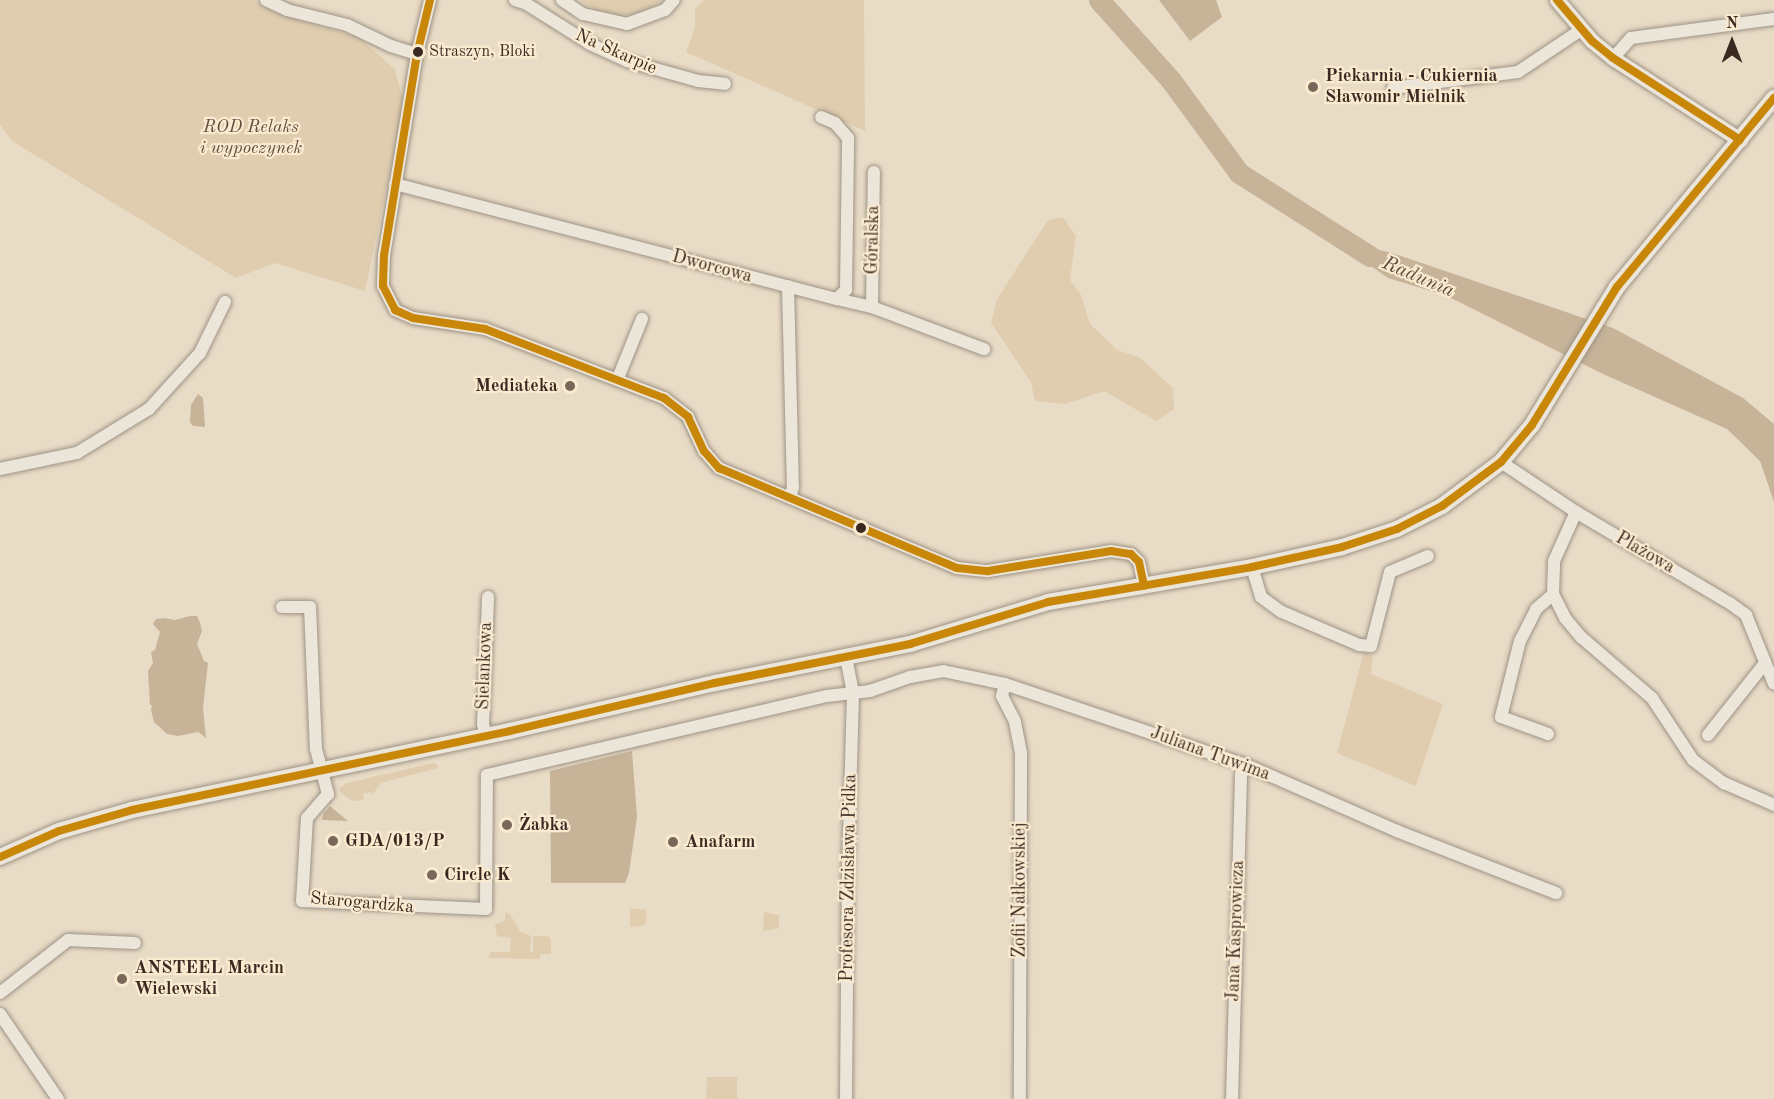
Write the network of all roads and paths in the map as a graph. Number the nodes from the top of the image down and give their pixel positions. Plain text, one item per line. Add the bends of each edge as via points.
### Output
1 (266, 0) edge
2 (430, 0) edge
3 (515, 0) edge
4 (562, 0) edge
5 (674, 0) edge
6 (1557, 0) edge
7 (1774, 19) edge
8 (1581, 30) junction
9 (417, 54) junction
10 (1613, 58) junction
11 (725, 84) dead end
12 (1393, 88) dead end
13 (1774, 98) edge
14 (821, 117) dead end
15 (1740, 140) junction
16 (874, 172) dead end
17 (395, 184) junction
18 (788, 286) junction
19 (837, 299) junction
20 (225, 302) dead end
21 (872, 307) junction
22 (642, 319) dead end
23 (984, 349) dead end
24 (618, 378) junction
25 (1501, 462) junction
26 (0, 469) edge
27 (790, 498) junction
28 (1576, 512) junction
29 (1428, 556) dead end
30 (1252, 567) junction
31 (1144, 585) junction
32 (1553, 594) junction
33 (488, 597) dead end
34 (282, 608) dead end
35 (846, 657) junction
36 (1765, 663) junction
37 (1005, 684) junction
38 (1774, 684) edge
39 (853, 693) junction
40 (1548, 734) dead end
41 (1708, 735) dead end
42 (486, 736) junction
43 (1246, 765) junction
44 (323, 770) junction
45 (1774, 805) edge
46 (0, 857) edge
47 (1556, 893) dead end
48 (486, 909) joint
49 (135, 943) dead end
50 (0, 993) edge
51 (0, 1014) edge
52 (58, 1099) edge
53 (846, 1099) edge
54 (1020, 1099) edge
55 (1232, 1099) edge

1 - 9 street via 287,10 347,25
2 - 9 street
3 - 11 street, Na Skarpie via 627,61 698,81
4 - 5 street via 583,14 627,24 664,10
6 - 8 street
7 - 10 street via 1631,38
8 - 10 street
8 - 12 street via 1518,72
9 - 17 street
10 - 15 street
13 - 15 main road
14 - 19 street via 835,123 848,138 846,290
15 - 25 main road via 1628,273 1532,425
16 - 21 street, Góralska
17 - 18 street, Dworcowa
17 - 24 street via 382,286 395,310 412,318 485,329
18 - 19 street, Dworcowa
18 - 27 street via 793,487
19 - 21 street
20 - 26 street via 200,353 149,409 77,453
21 - 23 street
22 - 24 street
24 - 27 street via 664,398 682,411 704,451 719,468
25 - 28 street, Plażowa
25 - 30 main road via 1449,501 1398,529 1342,547
27 - 31 street via 957,568 988,571 1111,551 1131,554 1139,562
28 - 32 street via 1554,561
28 - 36 street, Plażowa via 1746,615
29 - 30 street via 1390,572 1371,646 1359,645 1282,612 1262,597
30 - 31 main road
31 - 35 main road via 1048,602 910,644
32 - 40 street via 1536,609 1520,641 1501,717
32 - 45 street via 1565,618 1581,637 1657,704 1693,760 1724,783
33 - 42 street, Sielankowa via 483,724
34 - 44 street via 310,607 316,749
35 - 39 street, Profesora Zdzisława Pidka
35 - 42 main road
36 - 38 street, Plażowa
36 - 41 street
37 - 39 street, Juliana Tuwima via 943,671
37 - 43 street, Juliana Tuwima
37 - 54 street, Zofii Nałkowskiej via 1002,696 1015,722 1021,753
39 - 48 street, Juliana Tuwima via 488,775
39 - 53 street, Profesora Zdzisława Pidka
42 - 44 main road
43 - 47 street, Juliana Tuwima via 1397,831
43 - 55 street, Jana Kasprowicza via 1241,775
44 - 46 main road via 94,819
44 - 48 street, Starogardzka via 328,794 307,818 302,901
49 - 50 street via 68,940
51 - 52 street

